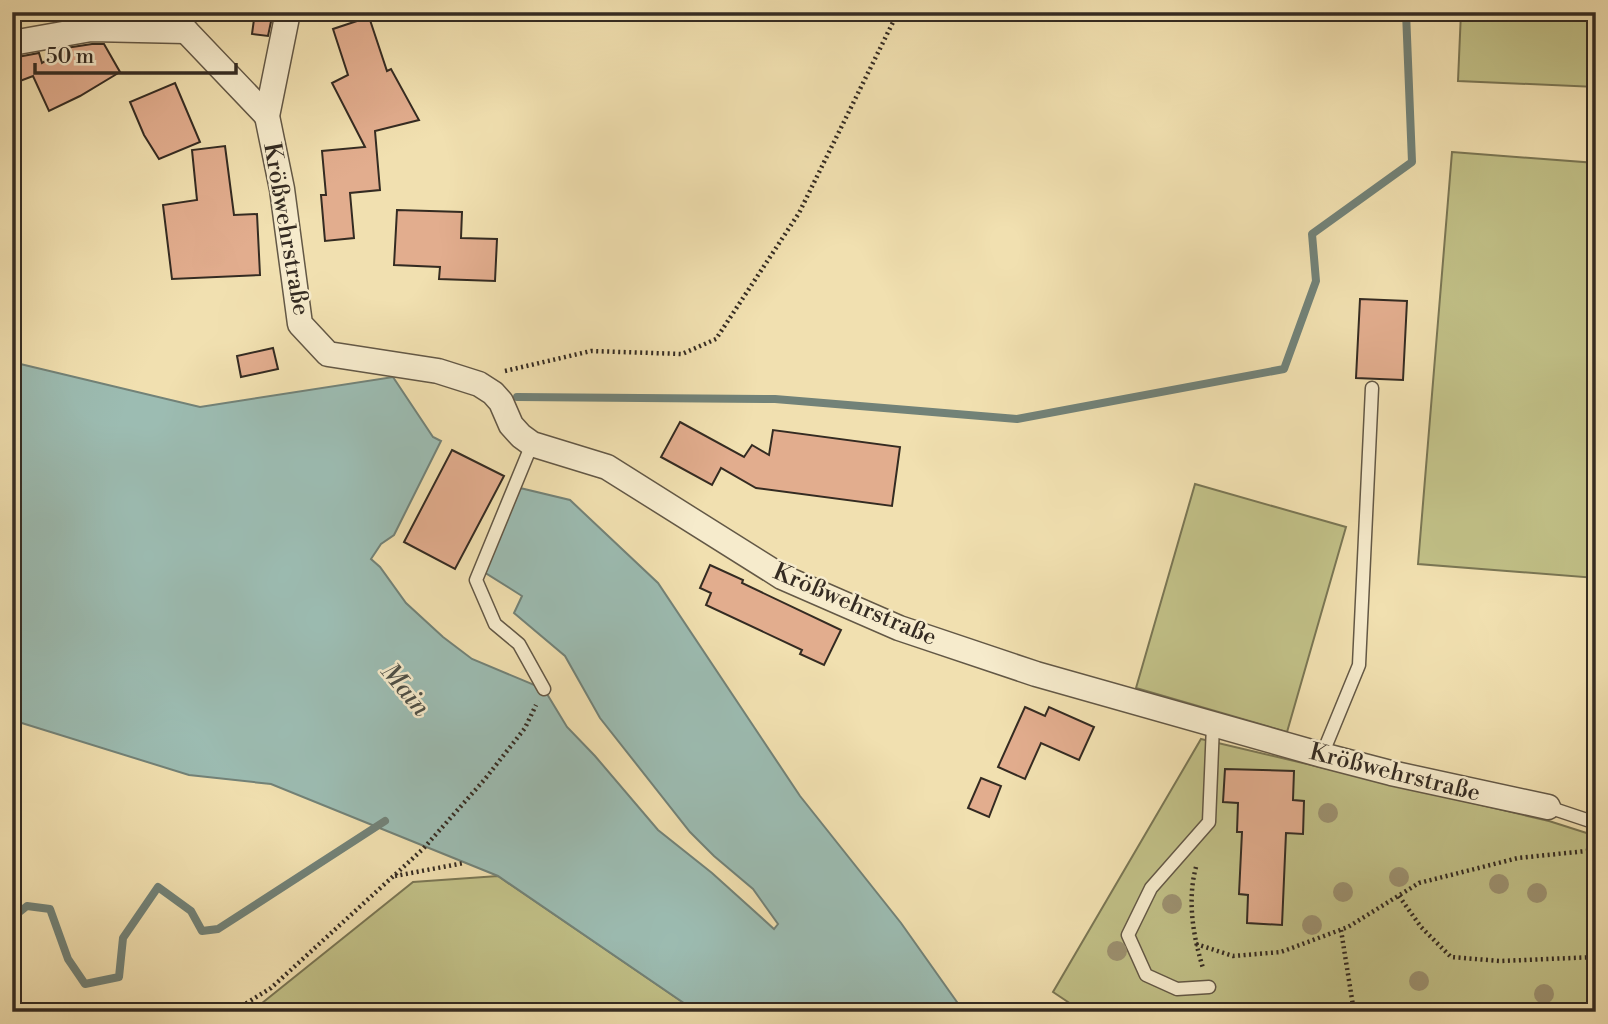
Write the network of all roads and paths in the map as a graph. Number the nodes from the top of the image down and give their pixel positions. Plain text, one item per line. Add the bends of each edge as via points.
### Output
1 (288, 12) edge
2 (898, 12) edge
3 (188, 22) edge
4 (12, 43) edge
5 (267, 116) junction
6 (479, 384) junction
7 (1372, 387) dead end
8 (533, 444) junction
9 (544, 689) joint
10 (1213, 725) junction
11 (1322, 755) junction
12 (1548, 807) joint
13 (1596, 823) edge
14 (1596, 850) edge
15 (1198, 861) dead end
16 (464, 863) dead end
17 (394, 877) junction
18 (1399, 896) junction
19 (1341, 929) junction
20 (1596, 957) edge
21 (1209, 987) dead end
22 (12, 1001) edge
23 (33, 1012) edge
24 (232, 1012) edge
25 (1354, 1012) edge

1 - 5 street, Krößwehrstraße
2 - 6 path via 799,213 716,339 682,354 591,351 497,373
3 - 4 street via 91,29
3 - 5 street, Krößwehrstraße
5 - 6 street, Krößwehrstraße via 300,324 328,354 438,371
6 - 8 street, Krößwehrstraße via 502,402 511,425
7 - 11 lane via 1359,665
8 - 9 lane via 476,580 495,624 519,644
8 - 10 street, Krößwehrstraße via 607,467 782,577 899,628 1036,674
9 - 17 path via 525,728 485,779
10 - 11 street, Krößwehrstraße
10 - 21 lane via 1209,822 1151,888 1128,935 1146,975 1177,989
11 - 12 street, Krößwehrstraße
12 - 13 lane
14 - 18 path via 1518,858 1419,883
15 - 19 path via 1191,887 1196,944 1233,957 1281,952
16 - 17 path
17 - 24 path via 271,988
18 - 19 path
18 - 20 path via 1451,957 1500,961
19 - 25 path
22 - 23 path

